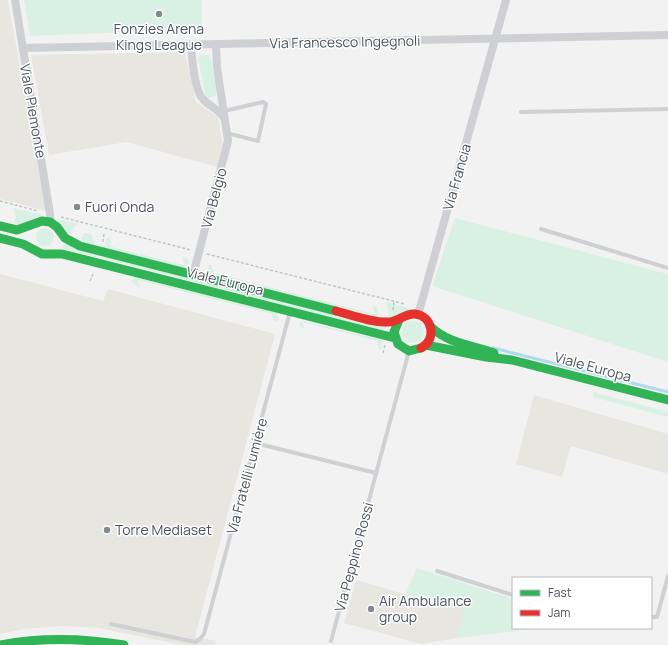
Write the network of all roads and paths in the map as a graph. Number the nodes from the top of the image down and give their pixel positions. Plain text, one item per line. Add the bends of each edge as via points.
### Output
1 (14, 0) edge
2 (506, 0) edge
3 (668, 35) edge
4 (495, 40) junction
5 (216, 44) junction
6 (191, 45) junction
7 (23, 48) junction
8 (668, 109) edge
9 (222, 111) junction
10 (521, 112) dead end
11 (227, 132) junction
12 (0, 201) edge
13 (50, 218) junction
14 (34, 225) junction
15 (0, 226) edge
16 (542, 229) dead end
17 (60, 234) junction
18 (0, 238) edge
19 (30, 247) junction
20 (199, 252) junction
21 (48, 254) junction
22 (668, 268) edge
23 (193, 275) junction
24 (290, 311) junction
25 (419, 312) junction
26 (399, 320) junction
27 (430, 327) junction
28 (395, 338) junction
29 (426, 345) junction
30 (409, 351) junction
31 (512, 360) junction
32 (668, 400) edge
33 (255, 443) junction
34 (376, 473) junction
35 (437, 571) dead end
36 (668, 576) edge
37 (512, 595) edge
38 (652, 618) edge
39 (111, 624) dead end
40 (331, 641) dead end
41 (0, 645) edge
42 (124, 645) edge

1 - 7 street, Viale Piemonte
2 - 4 street, Via Francia
3 - 4 street, Via Francesco Ingegnoli
4 - 5 street, Via Francesco Ingegnoli
4 - 25 street, Via Francia
5 - 6 street, Via Francesco Ingegnoli
5 - 9 street, Via Belgio
6 - 7 street, Via Francesco Ingegnoli
6 - 9 street, Via Belgio via 199,92 203,99
7 - 13 street, Viale Piemonte
8 - 10 lane
9 - 11 street, Via Belgio
9 - 11 lane via 262,102 266,104 258,141
11 - 20 street, Via Belgio via 228,142
12 - 13 path
13 - 14 main road
13 - 17 main road, Viale Europa
13 - 20 path
14 - 15 main road via 17,230
14 - 19 main road via 28,233
16 - 22 lane
17 - 21 main road via 60,243
17 - 23 main road, Viale Europa via 80,246
18 - 19 main road, Viale Europa
19 - 21 main road, Viale Europa via 37,252
20 - 23 street, Via Belgio
20 - 25 path
21 - 24 main road, Viale Europa via 62,254
23 - 26 main road, Viale Europa via 390,324
24 - 28 main road, Viale Europa
24 - 33 lane, Via Fratelli Lumière
25 - 26 main road, Viale Europa
25 - 27 main road, Viale Europa
26 - 28 main road
27 - 29 main road via 431,338
27 - 31 main road, Viale Europa via 435,333 449,340 488,350
28 - 30 main road, Viale Europa via 398,344
29 - 30 main road via 421,349
29 - 31 main road, Viale Europa
30 - 34 lane, Via Peppino Rossi
31 - 32 main road, Viale Europa
33 - 34 lane
33 - 39 lane, Via Fratelli Lumière via 206,629 201,638 195,642
34 - 40 lane, Via Peppino Rossi
35 - 37 lane
36 - 38 lane via 657,617
41 - 42 main road via 60,637

